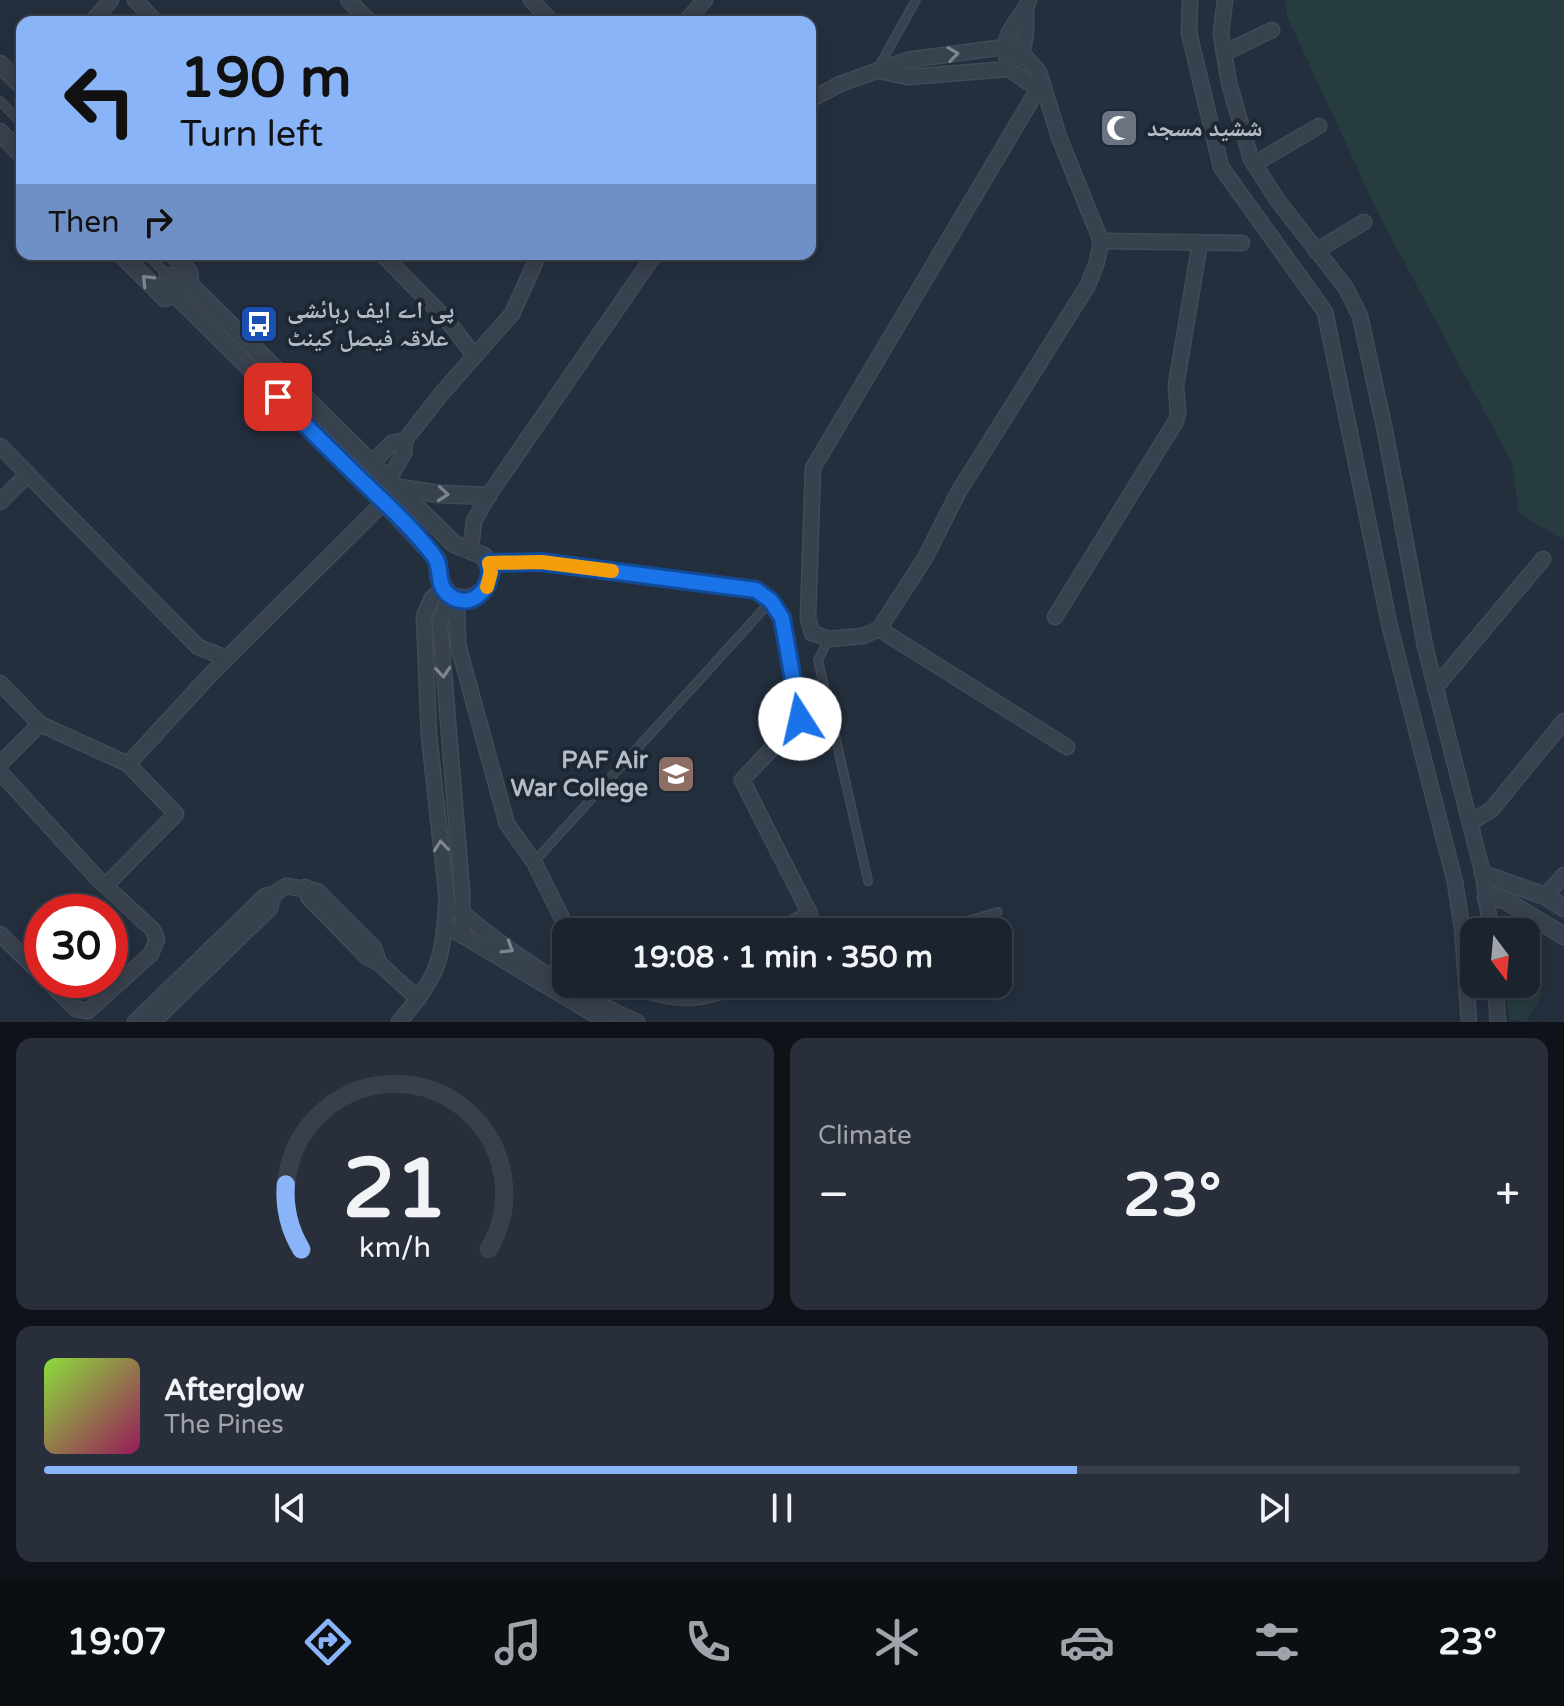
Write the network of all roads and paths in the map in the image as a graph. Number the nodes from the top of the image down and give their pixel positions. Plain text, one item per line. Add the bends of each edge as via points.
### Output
1 (111, 0) edge
2 (135, 0) edge
3 (348, 0) edge
4 (531, 0) edge
5 (705, 0) edge
6 (916, 0) edge
7 (1190, 0) edge
8 (1225, 0) edge
9 (1028, 4) edge
10 (97, 16) edge
11 (150, 16) edge
12 (364, 16) edge
13 (546, 16) edge
14 (690, 16) edge
15 (1272, 30) dead end
16 (1005, 47) junction
17 (1022, 53) junction
18 (1224, 53) junction
19 (0, 64) edge
20 (1009, 69) junction
21 (877, 71) junction
22 (16, 80) edge
23 (1041, 84) junction
24 (816, 97) edge
25 (0, 101) edge
26 (16, 118) edge
27 (1319, 126) dead end
28 (0, 132) edge
29 (16, 149) edge
30 (1254, 164) junction
31 (1364, 222) dead end
32 (1101, 241) junction
33 (1200, 243) junction
34 (1242, 243) dead end
35 (1316, 251) junction
36 (127, 260) edge
37 (153, 260) edge
38 (178, 260) edge
39 (388, 260) edge
40 (536, 260) edge
41 (651, 260) edge
42 (168, 276) joint
43 (182, 289) junction
44 (474, 355) junction
45 (332, 423) junction
46 (319, 439) junction
47 (405, 440) junction
48 (0, 446) edge
49 (373, 462) junction
50 (28, 474) junction
51 (394, 484) junction
52 (488, 496) junction
53 (0, 502) edge
54 (384, 502) junction
55 (471, 548) junction
56 (1543, 559) dead end
57 (489, 563) junction
58 (450, 594) junction
59 (771, 601) junction
60 (1055, 617) dead end
61 (879, 629) junction
62 (829, 639) junction
63 (226, 658) junction
64 (0, 683) edge
65 (1435, 688) junction
66 (1564, 721) edge
67 (40, 724) junction
68 (1067, 747) dead end
69 (0, 764) edge
70 (128, 764) junction
71 (0, 772) edge
72 (1470, 823) junction
73 (534, 862) junction
74 (1483, 874) junction
75 (1564, 875) edge
76 (868, 881) dead end
77 (106, 885) junction
78 (115, 894) edge
79 (274, 894) junction
80 (1545, 896) junction
81 (1486, 898) junction
82 (447, 899) junction
83 (128, 906) edge
84 (1564, 908) edge
85 (998, 912) dead end
86 (463, 913) junction
87 (562, 918) edge
88 (802, 918) edge
89 (977, 918) edge
90 (1489, 918) edge
91 (445, 924) junction
92 (0, 934) edge
93 (463, 936) junction
94 (1564, 936) edge
95 (24, 957) edge
96 (128, 974) edge
97 (65, 998) edge
98 (104, 998) edge
99 (657, 998) edge
100 (712, 998) edge
101 (1496, 998) edge
102 (418, 999) junction
103 (135, 1022) edge
104 (153, 1022) edge
105 (399, 1022) edge
106 (607, 1022) edge
107 (637, 1022) edge
108 (1469, 1022) edge
109 (1498, 1022) edge

1 - 10 street
2 - 11 street
3 - 12 street
4 - 13 street
5 - 14 street
6 - 21 lane
7 - 108 street via 1189,33 1221,167 1325,312 1389,623 1455,882
8 - 18 street
9 - 16 street via 1008,30
9 - 17 street
15 - 18 street
16 - 17 street
16 - 20 street
21 -> 16 street via 907,60
17 - 20 street
17 - 23 street via 1039,72
18 - 30 street
19 - 22 street
20 - 21 street via 908,77
20 - 23 street via 1029,83
21 - 24 street
23 - 32 street
23 - 62 street via 813,468 808,618 812,633
25 - 26 lane
27 - 30 street
28 - 29 street
30 - 35 street
31 - 35 street
32 - 33 street
32 - 61 street via 1088,285
33 - 34 street
33 - 60 street via 1176,385 1176,421
35 - 65 street via 1346,288 1360,316
43 -> 36 street via 165,298
37 - 42 lane
38 - 43 street via 189,272
39 - 44 street
40 - 44 street via 512,314
41 - 52 street
42 - 43 street
43 - 45 street
43 - 46 street
44 - 47 street
45 - 46 street
45 - 49 street
46 - 54 street
47 - 49 street via 392,443
47 - 51 street
48 - 50 street
49 - 51 street
50 - 53 street
50 - 63 street via 198,647
51 -> 52 street via 439,494
51 - 55 street via 454,544
52 - 55 street via 474,521
54 - 58 street via 437,559
54 - 63 street
55 - 57 street
56 - 65 street
57 - 58 street via 485,590 474,598
57 - 59 street via 541,562 756,590
58 - 73 street via 458,645 507,824
82 -> 58 street via 429,736 424,616 432,598
58 -> 86 street via 440,624
59 - 73 lane
59 - 88 street via 782,618 800,719 742,780 810,914
61 - 62 street
61 - 68 street
62 - 76 lane via 818,660
63 - 70 street
64 - 67 street
65 - 72 street
66 - 72 street via 1492,809
67 - 69 street
67 - 70 street
70 - 77 street via 176,814
71 - 77 street
72 - 74 street
73 - 87 street
74 - 80 street
74 - 81 street
75 - 80 street
77 - 78 street
79 - 102 street via 286,886 305,887 309,898 367,957
79 - 103 street via 265,896
79 - 104 street via 270,908
80 - 84 street
81 - 90 street
81 - 94 street via 1503,899
82 - 86 street
82 - 91 street
83 - 96 street via 157,939
85 - 89 lane
86 - 93 street
86 -> 107 street via 492,938 586,997
91 - 93 street
91 - 102 street via 442,956
92 - 95 street
93 - 106 street
97 - 98 street via 76,1009 88,1011
99 - 100 lane via 696,1003
101 - 109 street
102 - 105 street

